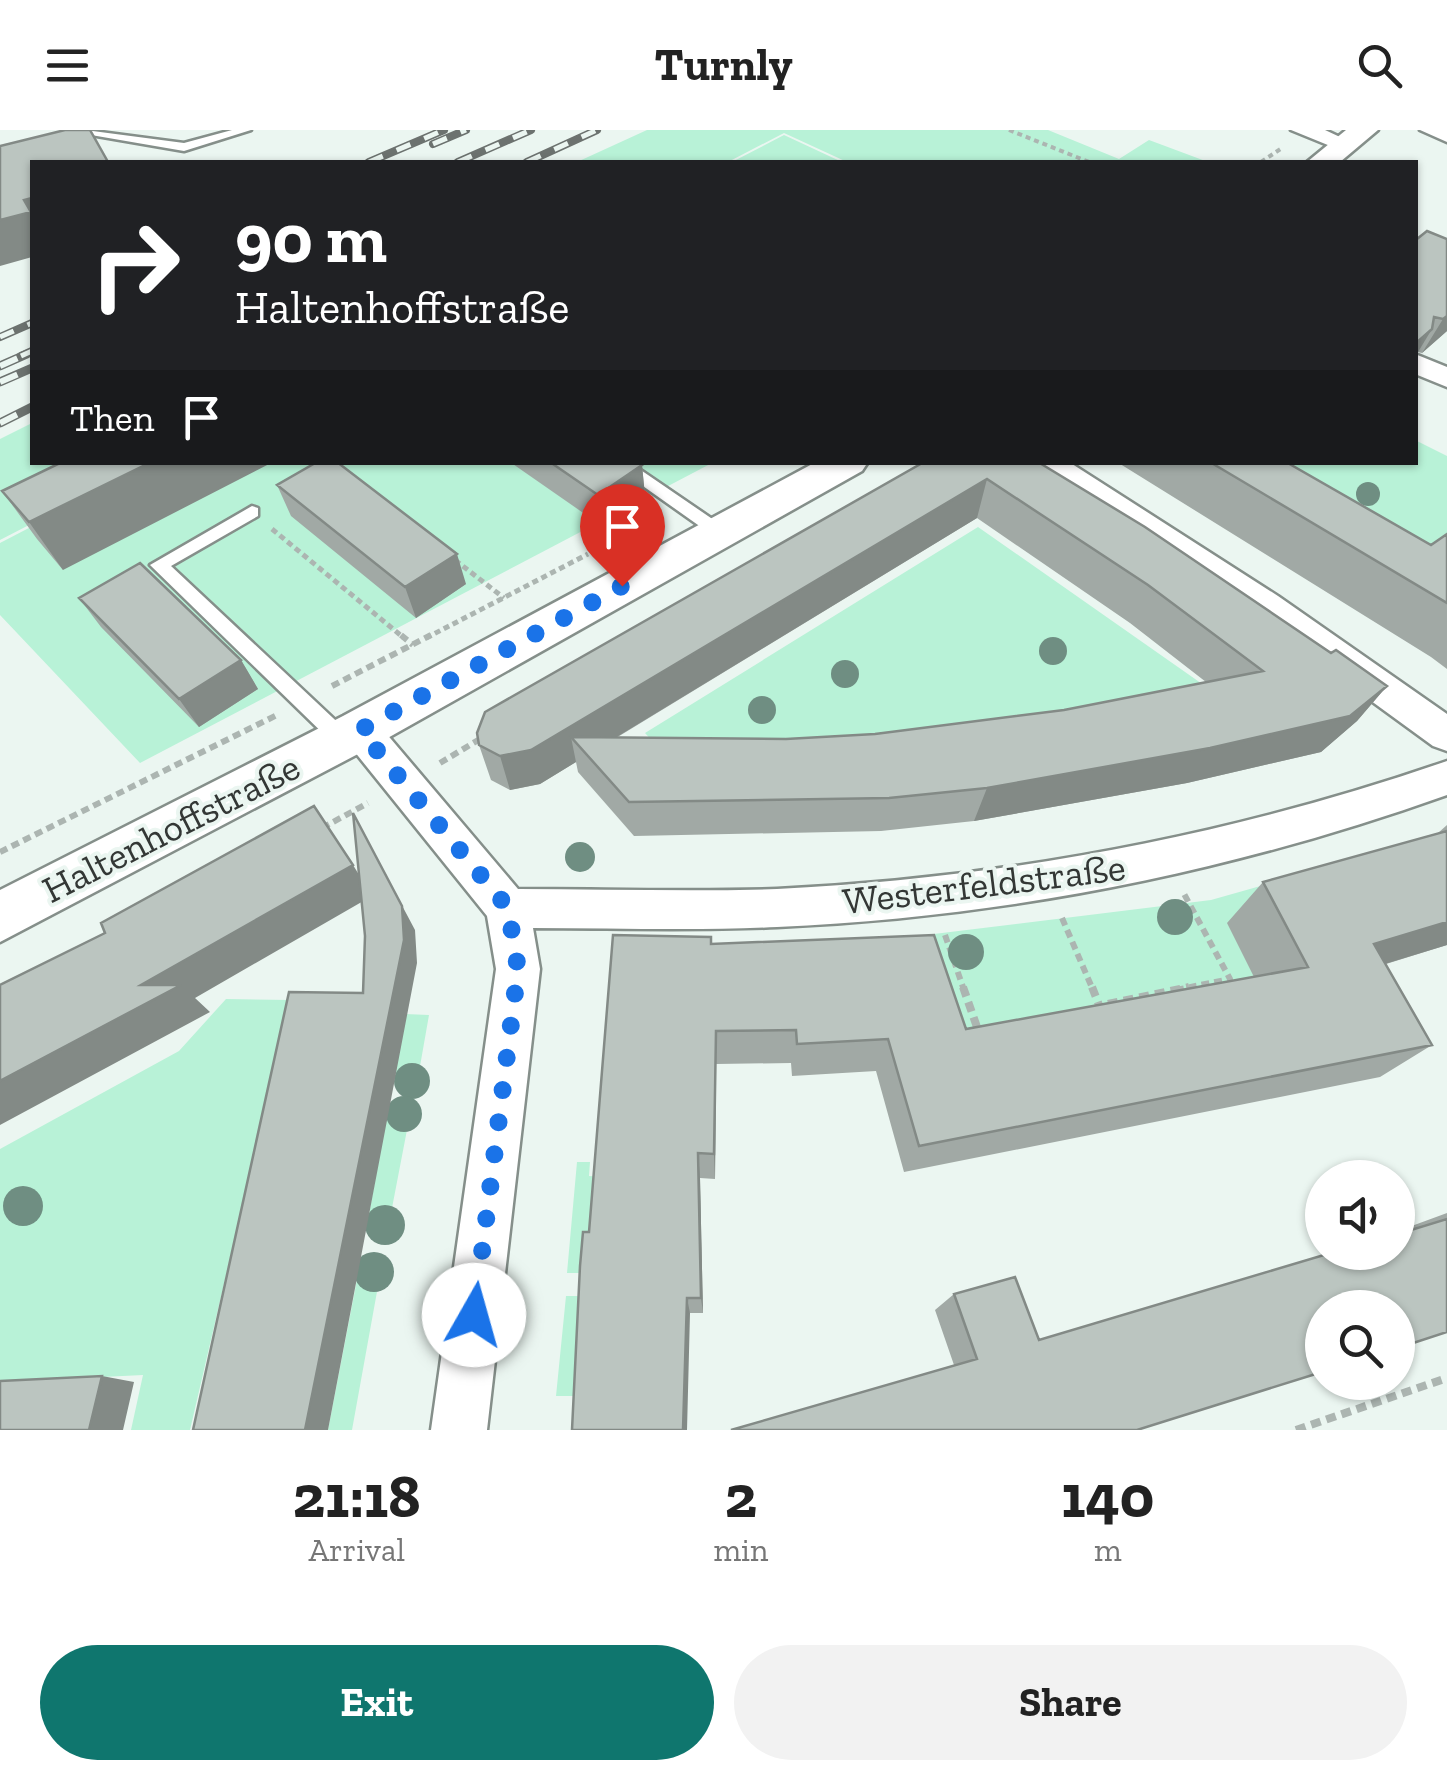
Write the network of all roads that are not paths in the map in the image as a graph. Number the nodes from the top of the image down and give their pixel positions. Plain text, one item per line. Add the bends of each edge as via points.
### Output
1 (246, 130) edge
2 (1303, 130) edge
3 (1432, 130) edge
4 (90, 131) edge
5 (1447, 134) edge
6 (54, 141) edge
7 (1344, 146) edge
8 (1418, 365) edge
9 (1447, 378) edge
10 (621, 465) edge
11 (843, 465) edge
12 (1050, 465) edge
13 (252, 512) road end
14 (721, 532) junction
15 (351, 734) junction
16 (1447, 734) edge
17 (1447, 778) edge
18 (508, 908) junction
19 (0, 917) edge
20 (459, 1430) edge

1 - 4 lane via 184,147
2 - 7 street
3 - 5 street
4 - 6 lane
8 - 9 street
10 - 14 lane
11 - 14 street, Haltenhoffstraße
12 - 16 street via 1265,604
13 - 15 lane, Haltenhoffstraße via 159,564 303,702
14 - 15 street, Haltenhoffstraße
15 - 18 street via 404,784
15 - 19 street, Haltenhoffstraße
17 - 18 street, Westerfeldstraße via 1331,819 1166,860 1046,880 777,908
18 - 20 street via 518,969

